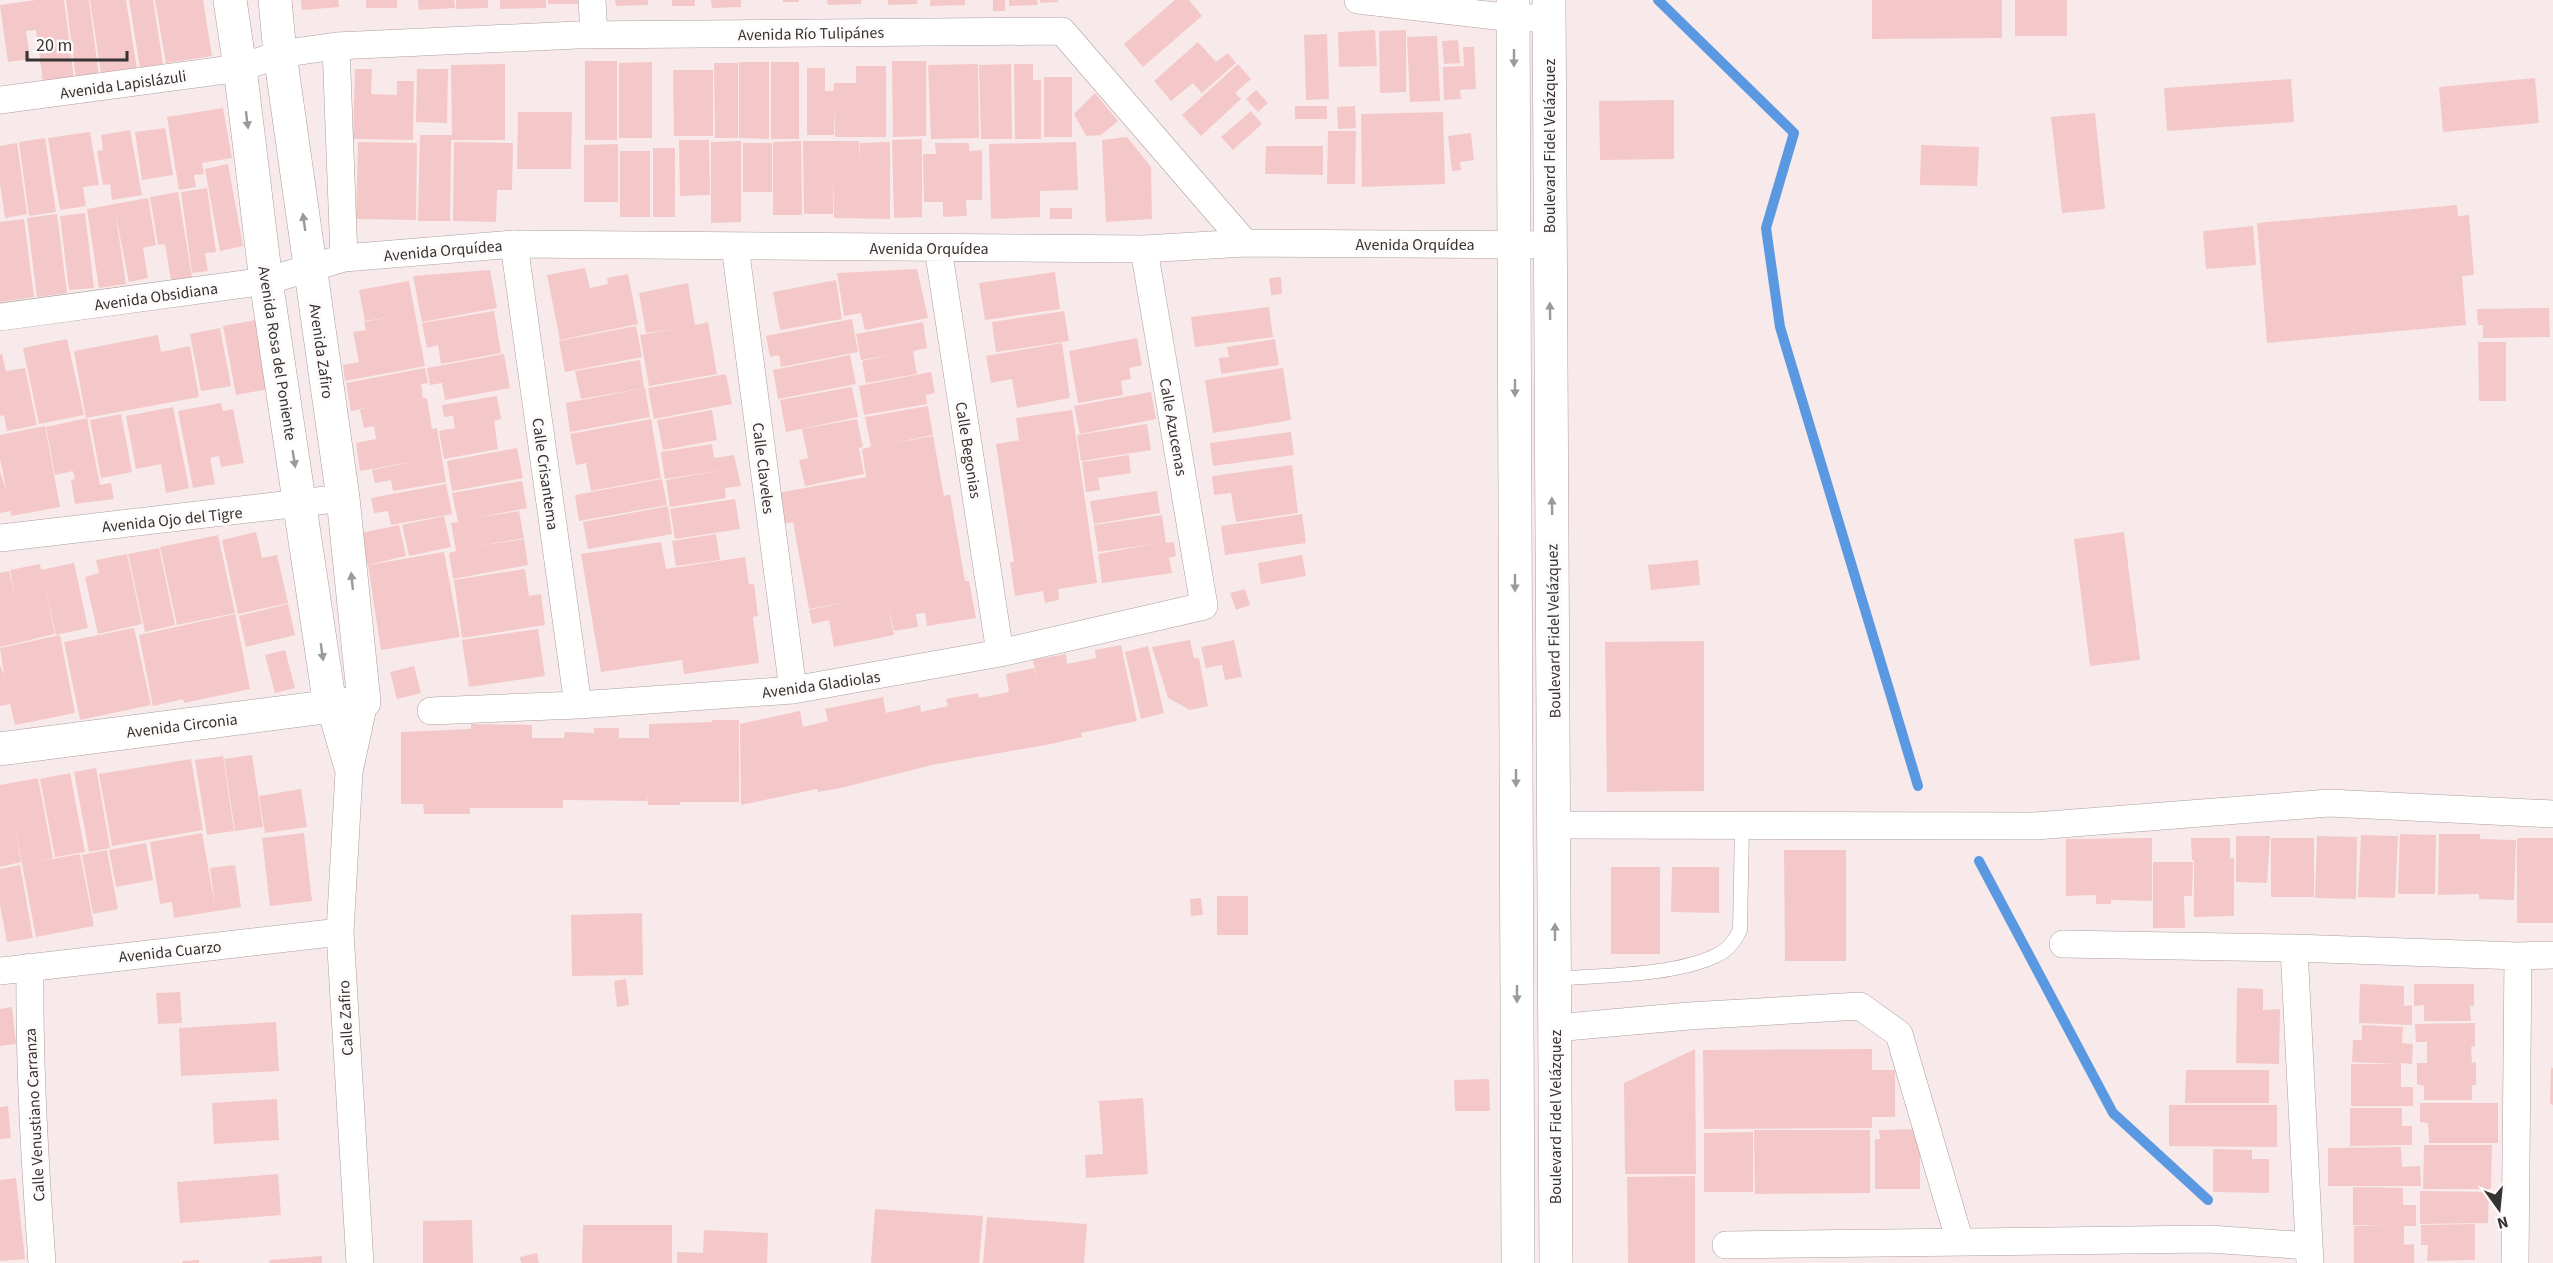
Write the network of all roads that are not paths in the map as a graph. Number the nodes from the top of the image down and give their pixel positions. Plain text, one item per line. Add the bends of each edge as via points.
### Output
1 (230, 0) edge
2 (275, 0) edge
3 (592, 0) edge
4 (1358, 0) edge
5 (1513, 9) edge
6 (1549, 9) edge
7 (594, 35) junction
8 (336, 46) junction
9 (280, 54) junction
10 (240, 68) junction
11 (0, 100) edge
12 (1245, 243) junction
13 (514, 244) junction
14 (1514, 245) junction
15 (1550, 245) junction
16 (735, 246) junction
17 (938, 248) junction
18 (1144, 249) junction
19 (344, 258) junction
20 (310, 269) junction
21 (266, 281) junction
22 (0, 317) edge
23 (343, 498) junction
24 (301, 504) junction
25 (0, 538) edge
26 (1204, 606) joint
27 (1000, 653) junction
28 (793, 690) junction
29 (364, 702) junction
30 (578, 705) junction
31 (330, 706) junction
32 (431, 711) dead end
33 (0, 749) edge
34 (349, 772) junction
35 (2553, 814) edge
36 (1555, 825) junction
37 (1742, 826) junction
38 (340, 932) junction
39 (2063, 944) dead end
40 (2294, 948) junction
41 (2553, 955) edge
42 (2518, 956) junction
43 (30, 967) junction
44 (0, 971) edge
45 (1554, 979) junction
46 (1555, 1028) junction
47 (1517, 1101) junction
48 (1555, 1101) junction
49 (1960, 1242) junction
50 (1726, 1245) dead end
51 (2309, 1255) edge
52 (42, 1263) edge
53 (360, 1263) edge
54 (1518, 1263) edge
55 (1556, 1263) edge
56 (2515, 1263) edge

1 - 10 main road, Avenida Rosa del Poniente
2 - 9 main road, Avenida Zafiro
3 - 7 street
4 - 5 street
5 - 6 street
5 -> 14 main road
6 - 15 main road, Boulevard Fidel Velázquez
7 - 8 street, Avenida Río Tulipánes
7 - 12 street, Avenida Río Tulipánes via 1062,31
8 - 9 street, Avenida Río Tulipánes
8 - 19 street
9 - 10 street, Avenida Lapislázuli
20 -> 9 main road, Avenida Zafiro
10 - 11 street, Avenida Lapislázuli
10 -> 21 main road, Avenida Rosa del Poniente
12 - 14 street, Avenida Orquídea
12 - 18 street, Avenida Orquídea
13 - 16 street, Avenida Orquídea
13 - 19 street, Avenida Orquídea
13 - 30 street, Calle Crisantema
14 - 15 street, Avenida Orquídea
14 -> 47 main road
36 -> 15 main road, Boulevard Fidel Velázquez
16 - 17 street, Avenida Orquídea
16 - 28 street, Calle Claveles
17 - 18 street, Avenida Orquídea
17 - 27 street, Calle Begonias
18 - 26 street, Calle Azucenas
19 - 20 street, Avenida Orquídea
20 - 21 street, Avenida Obsidiana
20 - 23 main road, Avenida Zafiro
21 - 22 street, Avenida Obsidiana
21 -> 24 main road, Avenida Rosa del Poniente
23 - 24 street, Avenida Ojo del Tigre
29 -> 23 main road, Avenida Zafiro
24 - 25 street, Avenida Ojo del Tigre
24 -> 31 main road, Avenida Rosa del Poniente
26 - 27 street, Avenida Gladiolas
27 - 28 street, Avenida Gladiolas
28 - 30 street, Avenida Gladiolas
29 - 31 main road, Avenida Circonia
29 - 34 street, Calle Zafiro
30 - 32 street, Avenida Gladiolas
31 - 33 main road, Avenida Circonia
31 - 34 street, Calle Zafiro
34 - 38 street, Calle Zafiro
35 - 37 street via 2329,803 2035,826
36 - 37 street
45 -> 36 main road, Boulevard Fidel Velázquez
37 - 45 lane via 1740,930 1734,942 1717,956 1685,966
38 - 43 street, Avenida Cuarzo
38 - 53 street, Calle Zafiro
39 - 40 street
40 - 42 street
40 - 51 street
41 - 42 street
42 - 56 street
43 - 44 street, Avenida Cuarzo
43 - 52 street, Calle Venustiano Carranza via 33,1126
45 - 46 main road, Boulevard Fidel Velázquez
46 - 48 main road, Boulevard Fidel Velázquez
46 - 49 street via 1860,1006 1899,1034
47 - 48 main road
47 - 54 main road
48 - 55 main road, Boulevard Fidel Velázquez
49 - 50 street
49 - 51 street via 2208,1239

